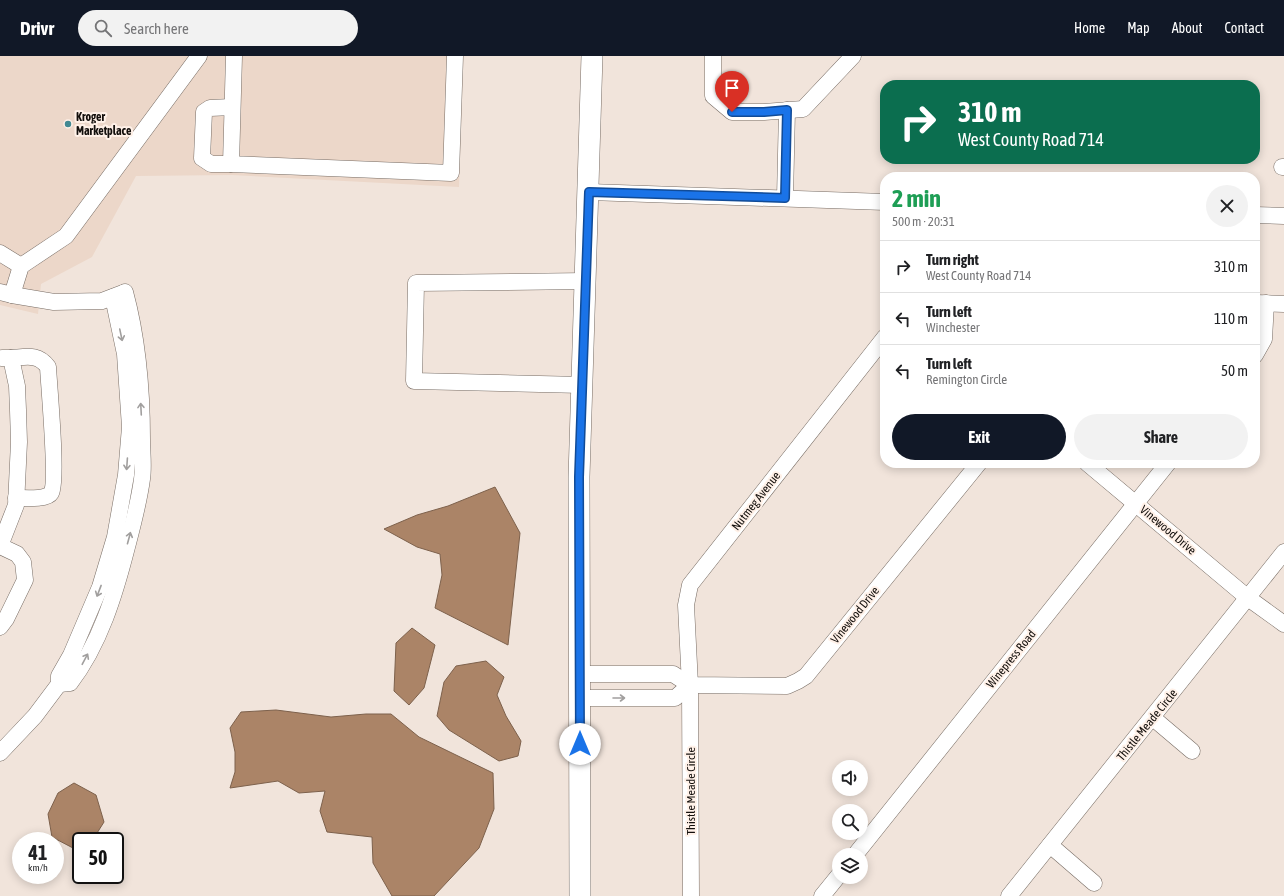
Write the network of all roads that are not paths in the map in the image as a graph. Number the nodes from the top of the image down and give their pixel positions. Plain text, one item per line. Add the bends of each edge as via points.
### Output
1 (199, 56) edge
2 (234, 56) edge
3 (455, 56) edge
4 (592, 56) edge
5 (713, 56) edge
6 (853, 56) edge
7 (232, 107) junction
8 (787, 110) junction
9 (230, 164) junction
10 (589, 192) junction
11 (785, 198) junction
12 (880, 202) edge
13 (1260, 215) edge
14 (1284, 216) edge
15 (0, 253) edge
16 (21, 266) junction
17 (586, 281) junction
18 (6, 294) edge
19 (1260, 303) edge
20 (1284, 304) edge
21 (880, 343) edge
22 (1260, 346) edge
23 (5, 358) edge
24 (582, 385) junction
25 (975, 468) edge
26 (1093, 468) edge
27 (1164, 468) edge
28 (16, 498) junction
29 (1135, 503) junction
30 (0, 546) edge
31 (1284, 552) edge
32 (1248, 598) junction
33 (1284, 624) edge
34 (0, 628) edge
35 (580, 674) junction
36 (690, 685) junction
37 (580, 698) junction
38 (1153, 718) junction
39 (1192, 751) dead end
40 (0, 753) edge
41 (1050, 845) junction
42 (861, 848) edge
43 (1094, 883) dead end
44 (832, 884) edge
45 (580, 896) edge
46 (691, 896) edge
47 (822, 896) edge
48 (1009, 896) edge

1 - 16 street via 66,236
2 - 7 street
3 - 9 street via 451,173
4 - 10 main road
5 - 8 street via 713,96 732,112
6 - 8 street via 803,108
7 - 9 street
7 - 9 street via 210,108 204,112 202,148 202,158 211,164
8 - 11 street
10 - 11 street
10 - 17 main road
11 - 12 street
13 - 14 street
15 - 16 street
16 - 18 street
17 - 24 main road
17 - 24 street via 416,283 414,381
18 - 40 street via 54,302 102,301 124,292 131,315 139,363 142,478 118,583 103,624 70,683 59,684 35,716
19 - 20 street
19 - 22 street via 1264,339
21 - 36 street, Nutmeg Avenue via 690,585 686,605
23 - 28 street via 17,386 19,442
23 - 28 street via 34,357 43,360 48,367 54,487 46,498
24 - 35 main road via 579,477
25 - 36 street, Vinewood Drive via 806,676 787,686
26 - 29 street, Vinewood Drive
27 - 29 street, Winepress Road
28 - 30 street via 16,505
29 - 32 street, Vinewood Drive
29 - 42 street, Winepress Road
30 - 34 street via 17,554 23,562 25,580
31 - 32 street, Thistle Meade Circle
32 - 33 street, Vinewood Drive
32 - 38 street, Thistle Meade Circle
35 - 36 street via 673,674
35 - 37 main road
37 -> 36 street via 675,698
36 - 46 street, Thistle Meade Circle
37 - 45 main road
38 - 39 street
38 - 41 street, Thistle Meade Circle
41 - 43 street
41 - 48 street, Thistle Meade Circle
44 - 47 street

